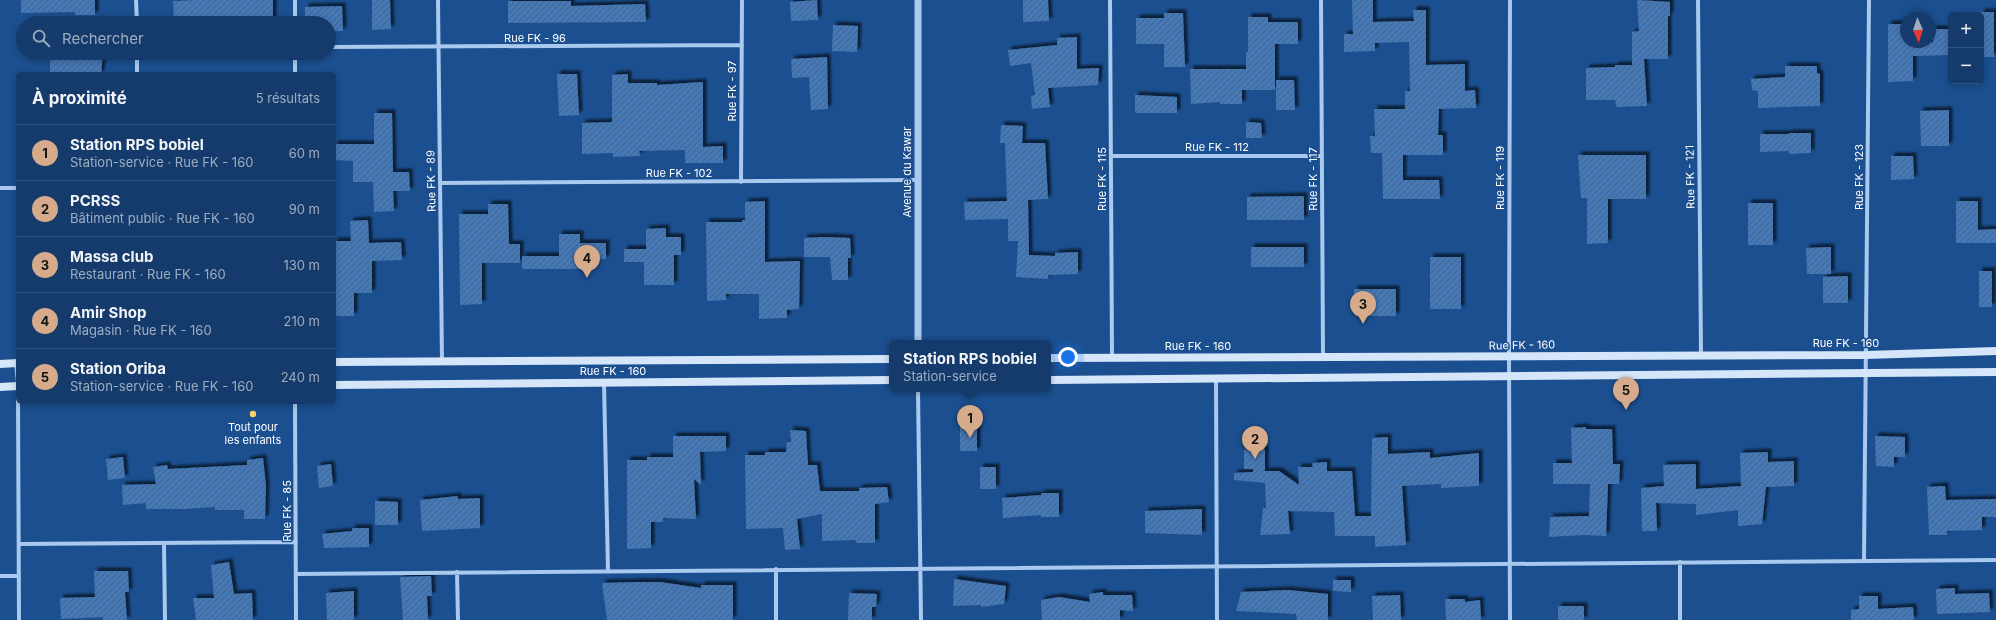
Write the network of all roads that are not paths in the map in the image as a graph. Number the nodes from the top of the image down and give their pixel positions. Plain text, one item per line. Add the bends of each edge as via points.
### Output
1 (136, 0) edge
2 (295, 0) edge
3 (438, 0) edge
4 (742, 0) edge
5 (918, 0) edge
6 (1110, 0) edge
7 (1321, 0) edge
8 (1510, 0) edge
9 (1698, 0) edge
10 (1869, 0) edge
11 (137, 16) edge
12 (295, 16) edge
13 (742, 45) junction
14 (336, 47) edge
15 (439, 47) junction
16 (137, 60) edge
17 (295, 60) edge
18 (137, 72) edge
19 (295, 72) edge
20 (1111, 156) junction
21 (1322, 156) junction
22 (918, 180) junction
23 (741, 182) junction
24 (440, 183) junction
25 (0, 188) edge
26 (16, 188) edge
27 (918, 340) edge
28 (1996, 351) edge
29 (1701, 354) junction
30 (1866, 355) junction
31 (1509, 356) junction
32 (1112, 357) junction
33 (1323, 357) junction
34 (1051, 358) edge
35 (889, 359) edge
36 (336, 362) edge
37 (442, 362) junction
38 (16, 363) edge
39 (0, 364) edge
40 (1866, 372) junction
41 (1996, 372) edge
42 (1509, 377) junction
43 (1216, 379) junction
44 (889, 380) edge
45 (1051, 380) edge
46 (604, 382) junction
47 (336, 385) edge
48 (16, 386) edge
49 (0, 387) edge
50 (918, 392) edge
51 (18, 404) edge
52 (295, 404) edge
53 (164, 542) junction
54 (296, 542) junction
55 (19, 544) junction
56 (1864, 560) junction
57 (1996, 560) edge
58 (1680, 562) junction
59 (1510, 563) junction
60 (1217, 566) junction
61 (920, 568) junction
62 (776, 569) junction
63 (608, 571) junction
64 (457, 572) junction
65 (296, 574) junction
66 (0, 576) edge
67 (19, 576) junction
68 (19, 620) edge
69 (165, 620) edge
70 (296, 620) edge
71 (458, 620) edge
72 (776, 620) edge
73 (921, 620) edge
74 (1217, 620) edge
75 (1510, 620) edge
76 (1680, 620) edge

1 - 11 street
2 - 12 street
3 - 15 street, Rue FK - 89
4 - 13 street, Rue FK - 97
5 - 22 street, Avenue du Kawar
6 - 20 street, Rue FK - 115
7 - 21 street, Rue FK - 117
8 - 31 street, Rue FK - 119
9 - 29 street, Rue FK - 121
10 - 30 street, Rue FK - 123
13 - 15 street, Rue FK - 96
13 - 23 street, Rue FK - 97
14 - 15 street, Rue FK - 96
15 - 24 street, Rue FK - 89
16 - 18 street
17 - 19 street
20 - 21 street, Rue FK - 112
20 - 32 street, Rue FK - 115
21 - 33 street, Rue FK - 117
22 - 23 street, Rue FK - 102
22 - 27 street, Avenue du Kawar
23 - 24 street, Rue FK - 102
24 - 37 street, Rue FK - 89
25 - 26 street
28 - 30 main road, Rue FK - 160
29 - 30 main road, Rue FK - 160
29 - 31 main road, Rue FK - 160
30 - 40 street, Rue FK - 123
31 - 33 main road, Rue FK - 160
31 - 42 street, Rue FK - 119
32 - 33 main road, Rue FK - 160
32 - 34 main road, Rue FK - 160
35 - 37 main road, Rue FK - 160
36 - 37 main road, Rue FK - 160
38 - 39 main road
40 - 41 main road
40 - 42 main road
40 - 56 street, Rue FK - 123
42 - 43 main road
42 - 59 street, Rue FK - 119
43 - 45 main road
43 - 60 street
44 - 46 main road, Rue FK - 160
46 - 47 main road, Rue FK - 160
46 - 63 street
48 - 49 main road
50 - 61 street
51 - 55 street
52 - 54 street, Rue FK - 85
53 - 54 street
53 - 55 street
53 - 69 street
54 - 65 street, Rue FK - 85
55 - 67 street
56 - 57 street
56 - 58 street
58 - 59 street
58 - 76 street
59 - 60 street
59 - 75 street, Rue FK - 119
60 - 61 street
60 - 74 street
61 - 62 street
61 - 73 street
62 - 63 street
62 - 72 street
63 - 64 street
64 - 65 street
64 - 71 street
65 - 70 street, Rue FK - 85
66 - 67 street
67 - 68 street

